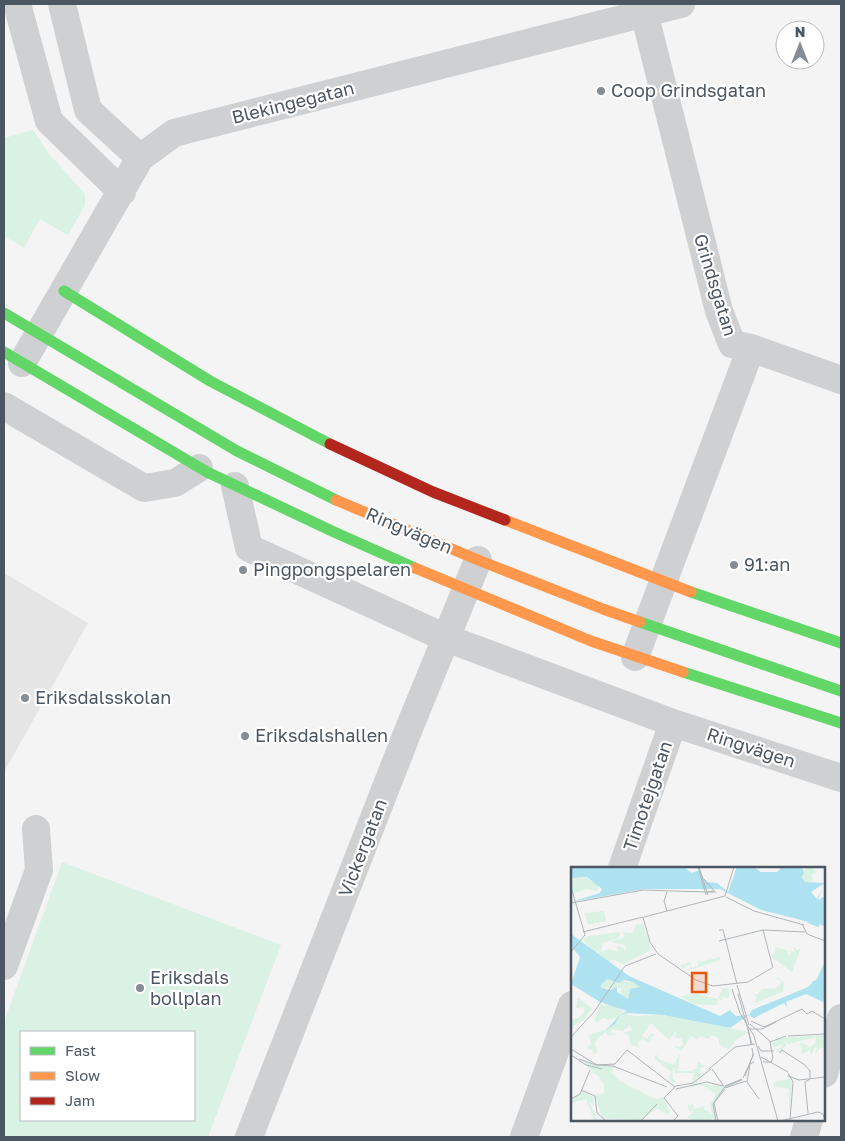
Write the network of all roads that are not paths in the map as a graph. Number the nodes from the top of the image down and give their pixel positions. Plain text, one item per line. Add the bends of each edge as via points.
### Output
1 (62, 4) edge
2 (681, 4) edge
3 (643, 8) edge
4 (18, 10) edge
5 (140, 158) junction
6 (122, 192) junction
7 (64, 291) junction
8 (4, 313) edge
9 (39, 334) junction
10 (751, 348) junction
11 (13, 357) edge
12 (841, 380) edge
13 (4, 406) edge
14 (199, 468) junction
15 (235, 486) junction
16 (478, 560) junction
17 (663, 582) junction
18 (466, 590) junction
19 (647, 625) junction
20 (446, 638) junction
21 (841, 642) edge
22 (635, 657) junction
23 (841, 691) edge
24 (673, 723) junction
25 (841, 723) edge
26 (841, 778) edge
27 (36, 830) dead end
28 (622, 867) edge
29 (4, 966) edge
30 (571, 1008) edge
31 (841, 1018) edge
32 (825, 1071) edge
33 (809, 1121) edge
34 (249, 1137) edge
35 (524, 1137) edge
36 (804, 1137) edge

1 - 4 street
1 - 5 street via 88,110
2 - 3 street, Blekingegatan
3 - 5 street, Blekingegatan via 174,133
3 - 10 street, Grindsgatan via 719,311 732,344
4 - 6 street via 49,121
5 - 6 street, Blekingegatan
6 - 7 street, Blekingegatan
7 - 9 street, Blekingegatan
7 - 17 main road via 210,381 316,438 432,492
8 - 9 main road, Ringvägen
9 - 11 street, Blekingegatan
9 - 16 main road, Ringvägen via 250,458 346,505
10 - 12 street
10 - 17 street, Grindsgatan
11 - 14 main road, Ringvägen
13 - 14 street via 144,488 176,483
14 - 15 main road, Ringvägen
15 - 18 main road, Ringvägen
15 - 20 street, Ringvägen via 249,548
16 - 18 street, Vickergatan
16 - 19 main road, Ringvägen
17 - 19 street, Grindsgatan
17 - 21 main road
18 - 20 street, Vickergatan
18 - 22 main road, Ringvägen
19 - 22 street, Grindsgatan
19 - 23 main road, Ringvägen
20 - 24 street, Ringvägen
20 - 34 street, Vickergatan
22 - 25 main road, Ringvägen
24 - 26 street, Ringvägen
24 - 28 street, Timotejgatan
27 - 29 street via 39,870
30 - 35 street
31 - 32 street
33 - 36 street

